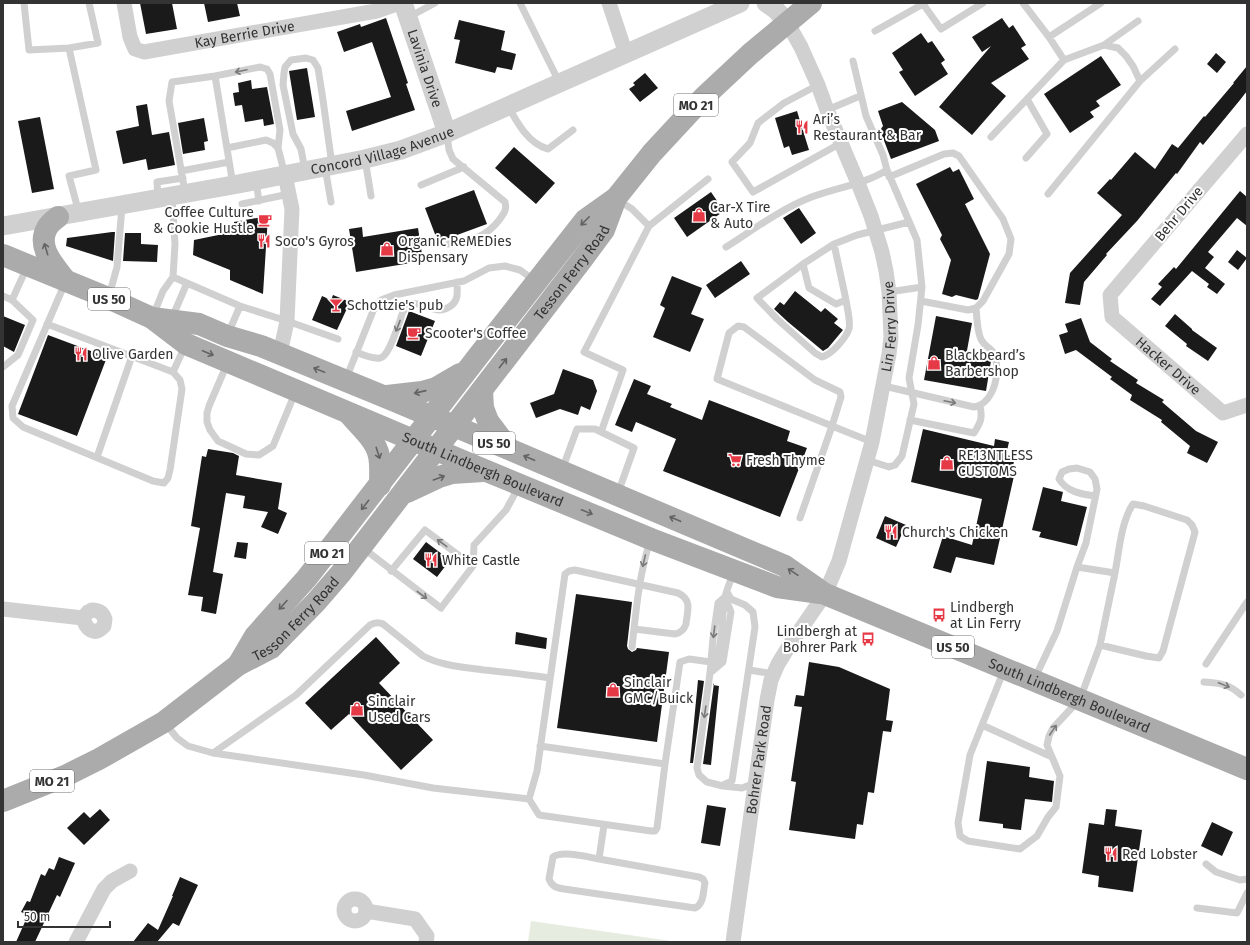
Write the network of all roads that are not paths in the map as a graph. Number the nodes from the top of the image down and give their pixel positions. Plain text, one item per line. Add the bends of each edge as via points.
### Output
1 (24, 3) edge
2 (89, 3) edge
3 (124, 3) edge
4 (435, 3) edge
5 (520, 3) edge
6 (609, 3) edge
7 (740, 3) edge
8 (766, 3) edge
9 (811, 3) edge
10 (983, 3) edge
11 (1023, 3) edge
12 (1101, 3) edge
13 (924, 4) edge
14 (376, 7) edge
15 (404, 8) edge
16 (1138, 21) dead end
17 (787, 22) junction
18 (876, 31) dead end
19 (1049, 37) junction
20 (1104, 45) junction
21 (69, 48) junction
22 (1175, 49) dead end
23 (626, 54) junction
24 (1064, 60) junction
25 (853, 61) dead end
26 (214, 76) junction
27 (1140, 81) junction
28 (560, 83) junction
29 (818, 86) junction
30 (860, 96) junction
31 (1027, 99) junction
32 (508, 106) junction
33 (827, 110) junction
34 (573, 130) dead end
35 (447, 133) junction
36 (1247, 134) edge
37 (991, 137) dead end
38 (841, 143) junction
39 (227, 148) junction
40 (278, 148) junction
41 (1026, 158) dead end
42 (365, 159) junction
43 (229, 162) junction
44 (328, 166) junction
45 (464, 167) junction
46 (306, 171) junction
47 (888, 174) junction
48 (285, 175) junction
49 (708, 179) dead end
50 (256, 181) junction
51 (858, 183) junction
52 (234, 185) junction
53 (421, 185) dead end
54 (176, 188) junction
55 (289, 194) junction
56 (1048, 194) dead end
57 (370, 196) dead end
58 (616, 198) junction
59 (259, 200) junction
60 (331, 202) dead end
61 (242, 204) dead end
62 (122, 205) junction
63 (79, 213) junction
64 (58, 216) junction
65 (909, 222) junction
66 (3, 226) edge
67 (649, 226) junction
68 (876, 230) junction
69 (448, 244) dead end
70 (834, 244) junction
71 (726, 247) dead end
72 (3, 255) edge
73 (803, 264) junction
74 (28, 265) junction
75 (173, 277) junction
76 (66, 281) junction
77 (456, 282) junction
78 (536, 282) junction
79 (187, 283) junction
80 (922, 287) junction
81 (889, 292) junction
82 (1110, 295) joint
83 (3, 296) edge
84 (108, 298) junction
85 (12, 300) junction
86 (846, 300) junction
87 (921, 301) junction
88 (240, 306) junction
89 (976, 308) junction
90 (162, 319) junction
91 (287, 321) junction
92 (47, 324) junction
93 (227, 336) junction
94 (338, 339) dead end
95 (186, 344) junction
96 (356, 352) junction
97 (280, 354) junction
98 (132, 356) junction
99 (228, 362) junction
100 (3, 367) edge
101 (468, 369) junction
102 (173, 372) junction
103 (345, 381) junction
104 (884, 386) junction
105 (482, 390) junction
106 (296, 391) junction
107 (912, 394) junction
108 (384, 397) junction
109 (1247, 405) edge
110 (980, 406) junction
111 (346, 412) junction
112 (432, 417) junction
113 (910, 420) junction
114 (454, 426) junction
115 (832, 426) junction
116 (601, 432) junction
117 (414, 440) junction
118 (872, 442) junction
119 (436, 450) junction
120 (510, 450) junction
121 (97, 457) junction
122 (867, 460) junction
123 (486, 471) junction
124 (561, 471) junction
125 (380, 485) junction
126 (519, 485) junction
127 (403, 493) junction
128 (617, 495) junction
129 (1095, 496) junction
130 (800, 518) dead end
131 (651, 539) junction
132 (361, 547) junction
133 (473, 566) junction
134 (1077, 567) junction
135 (735, 570) junction
136 (391, 571) junction
137 (1115, 573) junction
138 (640, 584) junction
139 (726, 594) junction
140 (826, 594) junction
141 (1247, 602) edge
142 (3, 609) edge
143 (83, 618) dead end
144 (634, 628) junction
145 (1100, 645) junction
146 (632, 647) dead end
147 (711, 662) junction
148 (1206, 664) dead end
149 (238, 665) junction
150 (1005, 668) junction
151 (749, 670) junction
152 (710, 673) junction
153 (774, 674) junction
154 (550, 678) junction
155 (1034, 680) junction
156 (1204, 682) dead end
157 (1241, 695) dead end
158 (1080, 699) junction
159 (164, 722) junction
160 (982, 725) junction
161 (540, 746) junction
162 (213, 753) junction
163 (1052, 757) junction
164 (665, 764) junction
165 (1247, 768) edge
166 (755, 783) junction
167 (723, 786) junction
168 (529, 799) junction
169 (3, 801) edge
170 (604, 825) junction
171 (599, 859) junction
172 (1206, 864) dead end
173 (130, 871) dead end
174 (1247, 879) edge
175 (1247, 893) edge
176 (1197, 908) dead end
177 (366, 911) dead end
178 (76, 942) edge
179 (426, 942) edge
180 (733, 942) edge

1 - 21 lane via 29,50
2 - 21 lane via 98,43
3 - 14 street, Kay Berrie Drive via 130,37 135,49 144,52
4 - 15 lane
5 - 28 lane
6 - 23 street
7 - 23 street, Concord Village Avenue
8 - 17 street
9 - 17 main road, Tesson Ferry Road / MO 21
10 - 13 lane via 941,29
11 - 19 lane
12 - 19 lane
13 - 18 lane
14 - 15 street, Kay Berrie Drive
15 - 35 street, Lavinia Drive
16 - 20 lane
17 - 29 street, Lin Ferry Drive
17 - 58 main road, Tesson Ferry Road / MO 21 via 704,97 652,153
19 - 24 lane
20 - 24 lane
20 - 27 lane via 1118,48 1133,66
21 - 63 lane via 96,170 70,176
22 - 27 lane
23 - 28 street, Concord Village Avenue
24 - 31 lane
25 - 30 lane
26 - 39 lane
40 -> 26 lane via 280,130 270,74 266,69 260,67
26 - 54 lane via 172,82 169,101
27 - 56 lane
28 - 32 street, Concord Village Avenue
29 - 33 street, Lin Ferry Drive
29 - 38 lane via 784,103 758,123 750,143 732,162 754,192
30 - 33 lane
30 - 47 lane
31 - 37 lane
31 - 41 lane via 1047,134
32 - 34 lane via 520,128 540,147 548,149
32 - 35 street, Concord Village Avenue
33 - 38 street, Lin Ferry Drive
35 - 42 street, Concord Village Avenue via 401,150
35 - 45 lane via 453,159
36 - 82 street, Behr Drive
38 - 51 street, Lin Ferry Drive
39 - 40 lane via 266,140
39 - 43 lane
40 - 48 lane
42 - 44 street, Concord Village Avenue
42 - 57 lane
43 - 52 lane
43 - 54 lane
44 - 46 street, Concord Village Avenue
44 - 46 lane via 318,68 313,60 298,58 291,60 285,67 283,85 293,134 301,149
44 - 60 lane
45 - 53 lane
45 - 69 lane via 505,202 506,211 486,233 463,243
46 - 48 street, Concord Village Avenue
47 - 51 lane
47 - 65 lane
47 - 89 lane via 953,153 959,156 1003,219 1011,239 1008,254 983,301
48 - 50 street, Concord Village Avenue
48 - 55 street
49 - 67 lane
50 - 52 street, Concord Village Avenue
50 - 59 lane
51 - 68 street, Lin Ferry Drive
51 - 71 lane via 808,199 776,215
52 - 54 street, Concord Village Avenue
54 - 62 street, Concord Village Avenue
54 - 75 lane
55 - 59 lane
55 - 91 street via 292,209
58 - 67 lane
58 -> 78 main road, Tesson Ferry Road / MO 21 via 585,220
105 -> 58 main road, Tesson Ferry Road / MO 21 via 604,230
59 - 61 lane
62 - 63 street, Concord Village Avenue
62 - 84 lane via 118,267
63 - 64 street, Concord Village Avenue
64 - 66 street, Concord Village Avenue
76 -> 64 main road via 44,246 43,237 47,227
65 - 68 lane
65 - 80 lane via 917,240
67 - 116 lane via 584,352 623,370
68 - 70 lane
68 - 81 street, Lin Ferry Drive
70 - 73 lane
70 - 86 lane
72 - 74 main road, South Lindbergh Boulevard / US 50
73 - 86 lane via 809,288 836,304
73 - 86 lane via 757,298 777,319 822,357 828,356 849,329
74 - 76 main road, South Lindbergh Boulevard / US 50
74 - 85 lane
75 - 79 lane
75 - 90 lane via 163,291
76 - 84 main road, South Lindbergh Boulevard / US 50
76 - 92 lane
77 - 78 lane via 464,281 489,268 505,266 520,270
77 - 96 lane via 381,300 373,311
77 -> 96 lane via 458,295 455,303 442,311 421,304 407,306 385,356 375,358
78 - 101 main road, Tesson Ferry Road / MO 21
79 - 88 lane
79 - 90 lane
80 - 81 lane
80 - 87 lane
81 - 104 street, Lin Ferry Drive via 891,337
82 - 109 street, Hacker Drive via 1112,317 1223,413
83 - 85 lane
84 - 90 main road, South Lindbergh Boulevard / US 50
85 - 100 lane via 33,320 18,355
87 - 89 lane via 968,310
87 - 107 lane via 909,378
88 - 91 lane
88 - 93 lane
89 - 110 lane via 978,331 997,362 995,385 988,401
90 - 93 main road, South Lindbergh Boulevard / US 50 via 199,324
90 - 95 main road, South Lindbergh Boulevard / US 50
91 - 94 lane
91 - 97 street
92 - 98 lane
92 - 121 lane via 12,406 13,418 23,427
93 - 97 main road, South Lindbergh Boulevard / US 50
95 -> 99 main road, South Lindbergh Boulevard / US 50
95 - 102 lane
96 - 103 lane
103 -> 97 main road, South Lindbergh Boulevard / US 50
98 - 102 lane
98 - 121 lane
99 - 106 main road, South Lindbergh Boulevard / US 50
99 - 106 lane via 209,406 207,422 218,441 246,454 259,455 273,446
101 -> 108 main road via 436,388
101 - 112 main road, Tesson Ferry Road / MO 21
102 - 121 lane via 180,380 182,389 170,470 164,483 153,481
103 - 108 main road, South Lindbergh Boulevard / US 50
104 - 107 lane
104 - 118 street, Lin Ferry Drive
105 - 114 main road, Tesson Ferry Road / MO 21
105 - 120 main road via 483,408 488,421
106 - 111 main road, South Lindbergh Boulevard / US 50
107 -> 110 lane via 974,407
107 - 113 lane via 914,404
108 - 112 main road, South Lindbergh Boulevard / US 50
110 - 113 lane via 982,416 974,433
111 - 117 main road, South Lindbergh Boulevard / US 50
111 -> 125 main road via 379,455
112 - 114 main road, South Lindbergh Boulevard / US 50
112 - 117 main road, Tesson Ferry Road / MO 21
113 - 122 lane via 902,456 895,465 889,466
114 - 119 main road, Tesson Ferry Road / MO 21
114 - 120 main road, South Lindbergh Boulevard / US 50
115 - 115 lane via 717,379 729,333 738,326 744,327 815,380 840,392 841,397
115 - 118 lane
115 - 130 lane
116 - 124 lane via 595,429 577,430
116 - 128 lane via 634,448
117 - 119 main road, South Lindbergh Boulevard / US 50
117 - 125 main road, Tesson Ferry Road / MO 21
118 - 122 street, Lin Ferry Drive
119 - 123 main road, South Lindbergh Boulevard / US 50
119 - 127 main road, Tesson Ferry Road / MO 21
124 -> 120 main road, South Lindbergh Boulevard / US 50
122 - 140 street, Lin Ferry Drive via 839,561
123 - 126 main road, South Lindbergh Boulevard / US 50
127 -> 123 main road via 452,473
124 - 128 main road, South Lindbergh Boulevard / US 50
125 -> 149 main road, Tesson Ferry Road / MO 21 via 306,578 255,636
126 -> 131 main road, South Lindbergh Boulevard / US 50
126 - 133 lane via 506,510 474,545
127 - 132 main road, Tesson Ferry Road / MO 21
140 -> 128 main road, South Lindbergh Boulevard / US 50 via 785,566
129 - 129 lane via 1096,479 1090,472 1077,468 1062,472 1059,479 1070,490
129 - 134 lane via 1086,543
131 - 135 main road, South Lindbergh Boulevard / US 50
131 -> 138 lane via 644,559
132 - 136 lane
132 - 149 main road, Tesson Ferry Road / MO 21 via 316,602 271,648
133 -> 136 lane via 425,530
136 -> 133 lane via 441,608
134 - 137 lane
134 - 155 lane via 1057,631
135 - 139 lane
135 - 140 main road, South Lindbergh Boulevard / US 50 via 777,587
137 - 145 lane
137 - 145 lane via 1123,530 1133,504 1187,520 1192,525 1195,532 1159,658
138 - 144 lane
138 - 144 lane via 681,594 688,604 685,627 680,633 675,634
138 - 154 lane via 575,570 565,574
139 -> 147 lane via 718,603
139 - 151 lane via 753,612 755,627
139 - 152 lane via 717,659
140 - 150 main road, South Lindbergh Boulevard / US 50
140 - 153 street, Bohrer Park Road via 789,646
141 - 148 lane
142 - 143 street
144 - 146 lane
145 - 158 lane
147 - 152 lane
147 - 164 lane via 689,659 680,662
149 - 159 main road, Tesson Ferry Road / MO 21
150 - 155 main road, South Lindbergh Boulevard / US 50
150 - 160 lane
151 - 153 lane
151 - 167 lane via 732,781
152 -> 167 lane via 697,768 699,775 707,782
153 - 166 street, Bohrer Park Road via 767,700
154 - 161 lane
154 - 162 lane via 442,664 423,656 383,624 375,622 296,695
155 - 158 main road, South Lindbergh Boulevard / US 50
156 -> 157 lane via 1220,683
163 -> 158 lane via 1047,746 1049,736 1053,728
158 - 165 main road, South Lindbergh Boulevard / US 50
159 - 162 lane via 177,738 188,746
159 - 169 main road, Tesson Ferry Road / MO 21 via 79,769
160 - 163 lane
160 - 163 lane via 970,755 958,823 960,836 968,841 1020,849 1037,836 1056,807 1060,776
161 - 164 lane
161 - 168 lane via 537,771
162 - 168 lane via 433,788
164 - 170 lane via 655,831
166 - 167 lane via 742,788
166 - 180 street, Bohrer Park Road
168 - 170 lane via 539,815
170 - 171 lane
171 - 171 lane via 556,855 552,859 549,878 551,884 557,888 695,908 702,902 705,883 699,877
172 - 174 lane via 1216,872 1240,880
173 - 178 street via 112,881 104,889
175 - 176 lane via 1237,913
177 - 179 street via 415,919 427,936

